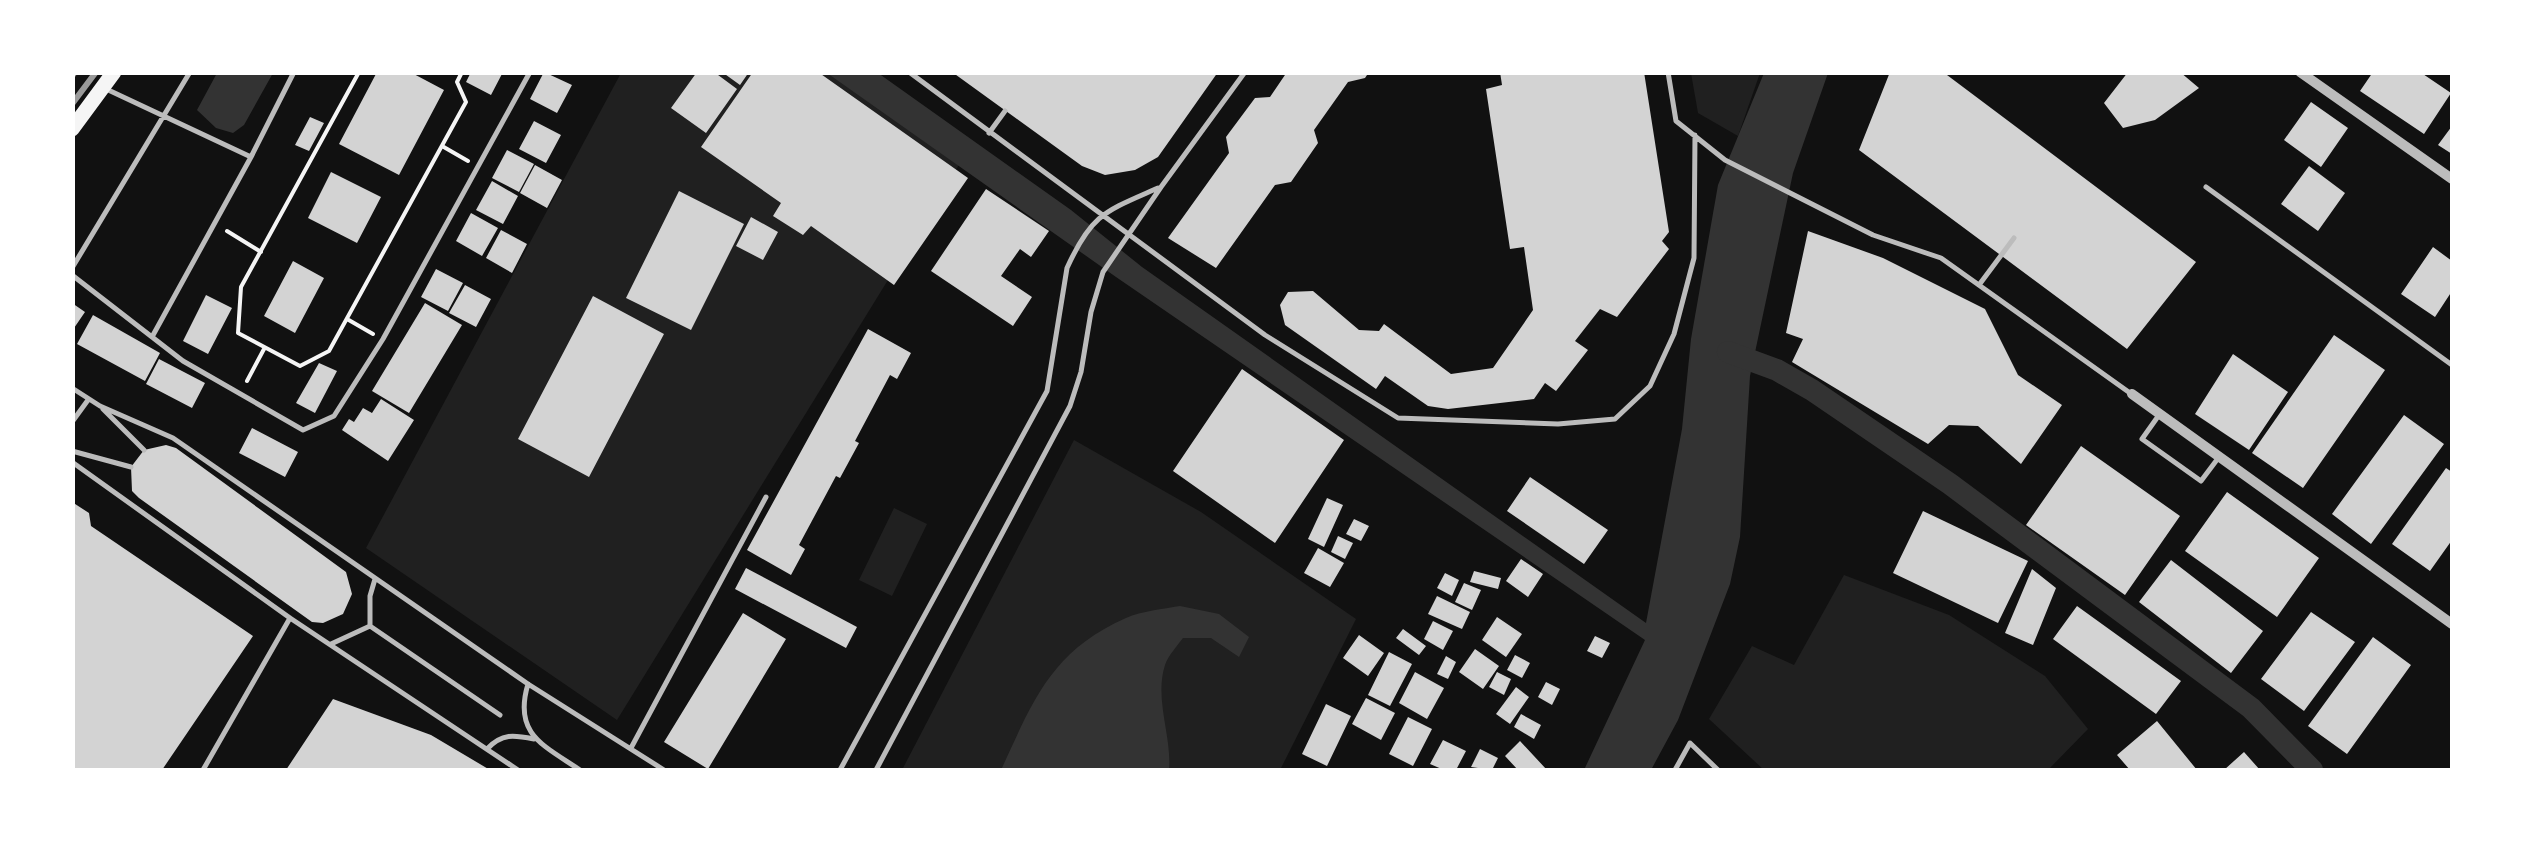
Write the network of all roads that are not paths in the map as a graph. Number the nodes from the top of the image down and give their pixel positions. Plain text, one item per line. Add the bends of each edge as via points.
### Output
1 (114, 72) edge
2 (190, 72) edge
3 (294, 72) edge
4 (530, 72) edge
5 (908, 72) edge
6 (1245, 72) edge
7 (1668, 72) edge
8 (2300, 72) edge
9 (103, 88) junction
10 (1005, 111) dead end
11 (163, 118) junction
12 (72, 129) edge
13 (989, 133) junction
14 (1695, 135) junction
15 (251, 157) junction
16 (2452, 179) edge
17 (1161, 186) junction
18 (2206, 187) dead end
19 (1099, 214) junction
20 (1127, 235) junction
21 (2014, 238) dead end
22 (72, 271) edge
23 (1979, 285) junction
24 (152, 337) junction
25 (2452, 365) edge
26 (72, 388) edge
27 (2132, 394) joint
28 (88, 399) junction
29 (100, 406) junction
30 (2160, 414) junction
31 (72, 422) edge
32 (144, 450) dead end
33 (72, 451) edge
34 (2219, 457) junction
35 (72, 462) edge
36 (131, 467) dead end
37 (766, 497) dead end
38 (375, 580) junction
39 (290, 618) junction
40 (2452, 624) edge
41 (370, 626) junction
42 (331, 644) junction
43 (528, 684) junction
44 (500, 715) dead end
45 (534, 739) junction
46 (631, 748) junction
47 (487, 749) junction
48 (204, 770) edge
49 (518, 770) edge
50 (580, 770) edge
51 (664, 770) edge
52 (840, 770) edge
53 (876, 770) edge
54 (1676, 770) edge
55 (1718, 770) edge

1 - 9 main road
2 - 11 lane
3 - 15 lane
4 - 24 lane via 334,416 303,430
5 - 13 lane
6 - 17 lane
7 - 14 lane via 1676,121
8 - 16 street
9 - 11 lane
9 - 12 main road
10 - 13 lane
11 - 15 lane
11 - 22 lane
13 - 19 lane
14 - 20 lane via 1694,258 1674,334 1650,386 1615,419 1558,424 1398,418 1265,335
14 - 23 lane via 1725,160 1872,235 1942,258
15 - 24 lane
17 - 19 lane
17 - 20 lane
18 - 25 lane
19 - 20 lane
19 - 52 lane via 1067,268 1047,390
20 - 53 lane via 1103,272 1070,406
21 - 23 lane
22 - 24 lane
23 - 27 lane
26 - 28 lane
27 - 30 street
28 - 29 lane
28 - 31 lane
29 - 32 lane
29 - 38 lane via 173,438
30 - 34 street
30 - 34 lane via 2142,439 2201,481
33 - 36 lane
34 - 40 street
35 - 39 lane
37 - 46 lane
38 - 41 lane
38 - 43 lane
39 - 42 lane
39 - 48 lane
41 - 42 lane
41 - 44 lane
42 - 47 lane
43 - 45 lane via 522,702
43 - 46 lane
45 - 47 lane via 513,734
45 - 50 lane
46 - 51 lane
47 - 49 lane
54 - 55 lane via 1690,742

